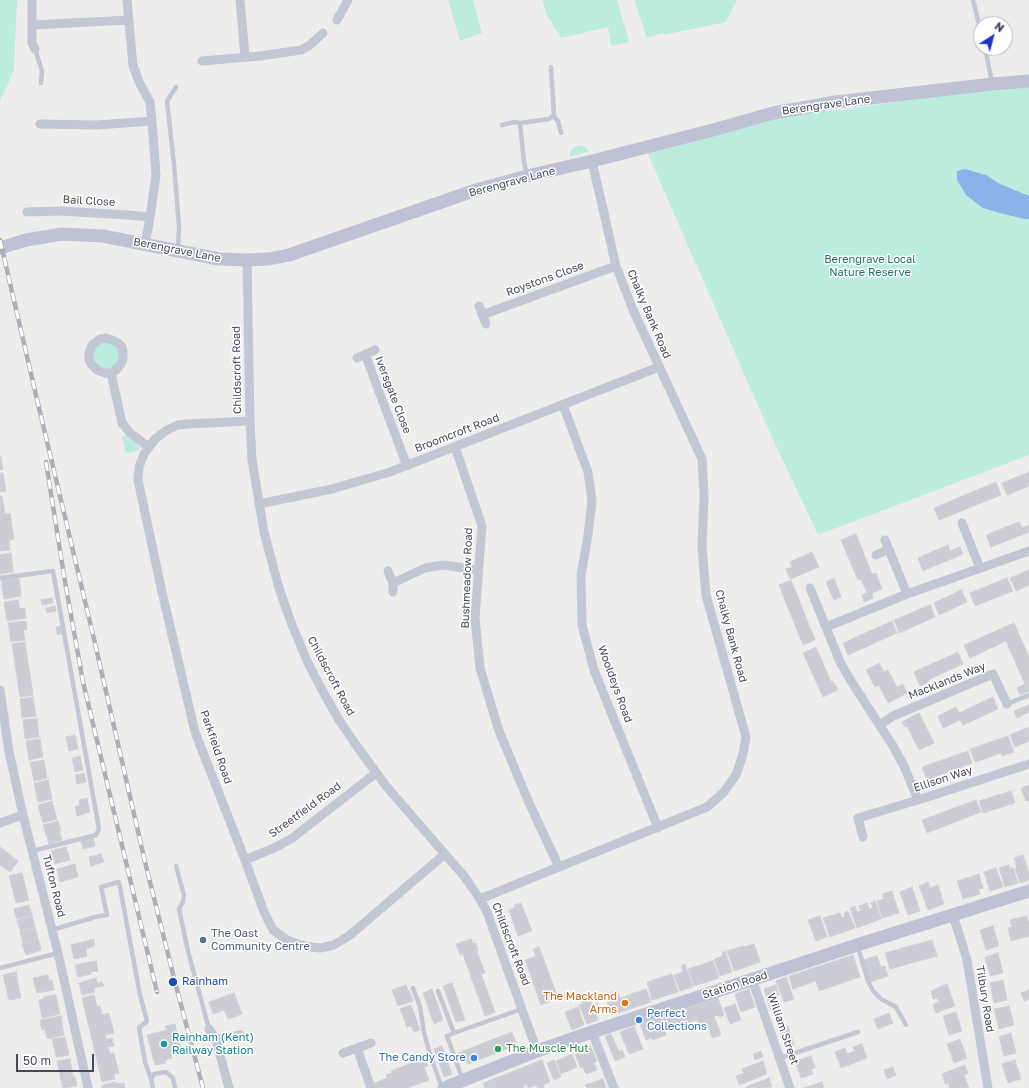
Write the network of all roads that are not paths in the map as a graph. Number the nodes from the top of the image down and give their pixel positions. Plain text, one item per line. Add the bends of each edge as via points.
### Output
1 (32, 0) edge
2 (127, 0) edge
3 (240, 0) edge
4 (348, 0) edge
5 (973, 0) edge
6 (977, 16) edge
7 (129, 20) junction
8 (337, 20) dead end
9 (32, 25) junction
10 (323, 33) dead end
11 (35, 49) joint
12 (987, 56) edge
13 (245, 58) junction
14 (202, 61) dead end
15 (551, 67) dead end
16 (1029, 81) edge
17 (41, 83) dead end
18 (992, 84) junction
19 (176, 88) dead end
20 (553, 116) junction
21 (152, 121) junction
22 (520, 123) junction
23 (40, 124) dead end
24 (502, 125) dead end
25 (561, 133) dead end
26 (592, 161) junction
27 (527, 176) junction
28 (27, 212) dead end
29 (150, 217) junction
30 (145, 245) junction
31 (0, 248) edge
32 (178, 252) junction
33 (246, 260) junction
34 (616, 266) junction
35 (479, 306) dead end
36 (375, 350) dead end
37 (659, 367) junction
38 (111, 373) dead end
39 (563, 405) junction
40 (250, 421) junction
41 (148, 447) junction
42 (455, 447) junction
43 (407, 466) junction
44 (259, 504) junction
45 (962, 523) dead end
46 (885, 540) dead end
47 (889, 549) junction
48 (1029, 551) edge
49 (876, 555) dead end
50 (980, 568) junction
51 (478, 570) junction
52 (388, 571) dead end
53 (0, 578) edge
54 (810, 588) dead end
55 (907, 594) junction
56 (826, 627) junction
57 (0, 690) edge
58 (1029, 695) edge
59 (1007, 704) joint
60 (880, 725) junction
61 (1029, 764) edge
62 (376, 773) junction
63 (918, 800) junction
64 (23, 815) junction
65 (0, 823) edge
66 (658, 828) junction
67 (863, 837) dead end
68 (32, 851) junction
69 (445, 854) junction
70 (245, 860) junction
71 (176, 866) dead end
72 (559, 867) junction
73 (1029, 891) edge
74 (480, 899) junction
75 (953, 916) junction
76 (52, 930) junction
77 (857, 945) junction
78 (58, 953) junction
79 (0, 968) edge
80 (752, 979) junction
81 (413, 988) dead end
82 (438, 991) dead end
83 (522, 1009) junction
84 (906, 1025) dead end
85 (209, 1029) joint
86 (592, 1032) junction
87 (858, 1032) dead end
88 (454, 1033) junction
89 (240, 1035) dead end
90 (216, 1040) junction
91 (371, 1043) dead end
92 (357, 1048) junction
93 (537, 1051) junction
94 (343, 1053) dead end
95 (780, 1058) junction
96 (151, 1079) junction
97 (463, 1080) junction
98 (88, 1088) edge
99 (152, 1088) edge
100 (175, 1088) edge
101 (229, 1088) edge
102 (370, 1088) edge
103 (443, 1088) edge
104 (614, 1088) edge
105 (790, 1088) edge
106 (988, 1088) edge

1 - 9 street
2 - 7 street
3 - 13 street
4 - 8 street
5 - 6 lane
7 - 9 street
7 - 21 street via 132,65 150,102
9 - 11 street via 32,42
10 - 13 street via 301,50
11 - 17 lane via 42,71
12 - 18 lane
13 - 14 street
15 - 20 lane
16 - 18 street, Berengrave Lane
18 - 26 street, Berengrave Lane via 796,108
19 - 32 lane via 167,101 179,226
20 - 22 lane via 549,119
20 - 25 lane via 558,121
21 - 23 street via 97,126
21 - 29 street via 156,175
22 - 24 lane
22 - 27 lane
26 - 27 street, Berengrave Lane
26 - 34 street, Chalky Bank Road
27 - 33 street, Berengrave Lane via 476,190 289,255
28 - 29 street, Bail Close via 61,211
29 - 30 street
30 - 31 street, Berengrave Lane via 103,236 62,234 26,240
30 - 32 street, Berengrave Lane
32 - 33 street, Berengrave Lane via 219,259
33 - 40 street, Childscroft Road
34 - 35 street, Roystons Close via 484,320
34 - 37 street, Chalky Bank Road
36 - 43 street, Iversgate Close via 361,356
37 - 39 street, Broomcroft Road
37 - 66 street, Chalky Bank Road via 702,459 702,547 706,595 746,737 736,775 723,793 707,807
38 - 41 street via 122,423
39 - 42 street, Broomcroft Road
39 - 66 street, Wooldeys Road via 588,472 592,501 581,575 582,625 594,670
40 - 41 street, Parkfield Road via 178,425 164,432
40 - 44 street, Childscroft Road via 252,460
41 - 70 street, Parkfield Road via 140,464 138,480 162,592 195,732
42 - 43 street, Broomcroft Road
42 - 51 street, Bushmeadow Road via 482,526
43 - 44 street, Broomcroft Road via 340,487
44 - 62 street, Childscroft Road via 273,567 302,648 326,697
45 - 50 street
46 - 47 street
47 - 49 street
47 - 55 street
48 - 50 street
50 - 55 street
51 - 52 street via 443,566 424,568 393,587
51 - 72 street, Bushmeadow Road via 475,618 480,668 499,731
53 - 68 lane via 53,571 99,829 96,835
54 - 56 street
55 - 56 street
56 - 60 street via 840,662
57 - 64 street, Tufton Road
58 - 59 lane
59 - 60 street, Macklands Way via 994,674 893,716
60 - 63 street via 894,746
61 - 63 street, Ellison Way
62 - 69 street, Childscroft Road
62 - 70 street, Streetfield Road via 291,839
63 - 67 street, Ellison Way via 858,818
64 - 65 street
64 - 68 street, Tufton Road
66 - 72 street, Chalky Bank Road
68 - 76 street, Tufton Road
69 - 70 street, Parkfield Road via 350,935 334,945 320,948 287,940 273,930
69 - 74 street, Childscroft Road
71 - 85 lane via 184,895 179,909 180,916
72 - 74 street, Chalky Bank Road
73 - 75 street, Station Road
74 - 83 street, Childscroft Road
75 - 77 street, Station Road
75 - 106 street, Tilbury Road via 967,960
76 - 78 street, Tufton Road
76 - 96 lane via 107,915 101,887 119,882 147,1021 139,1028
77 - 80 street, Station Road
77 - 84 lane via 873,991 896,1007
78 - 79 lane
78 - 98 street, Tufton Road
80 - 86 street, Station Road
80 - 95 street, William Street
81 - 103 lane via 420,1007 429,1051
82 - 88 lane
83 - 88 lane
83 - 93 street, Childscroft Road
85 - 90 street
86 - 93 street, Station Road
86 - 104 street
87 - 95 lane
88 - 97 lane via 446,1036
89 - 90 street
90 - 101 street
91 - 92 street
92 - 94 street
92 - 102 street
93 - 97 street, Station Road
95 - 105 street, William Street
96 - 99 lane
96 - 100 lane via 154,1074 166,1072 173,1078
97 - 103 street, Station Road

